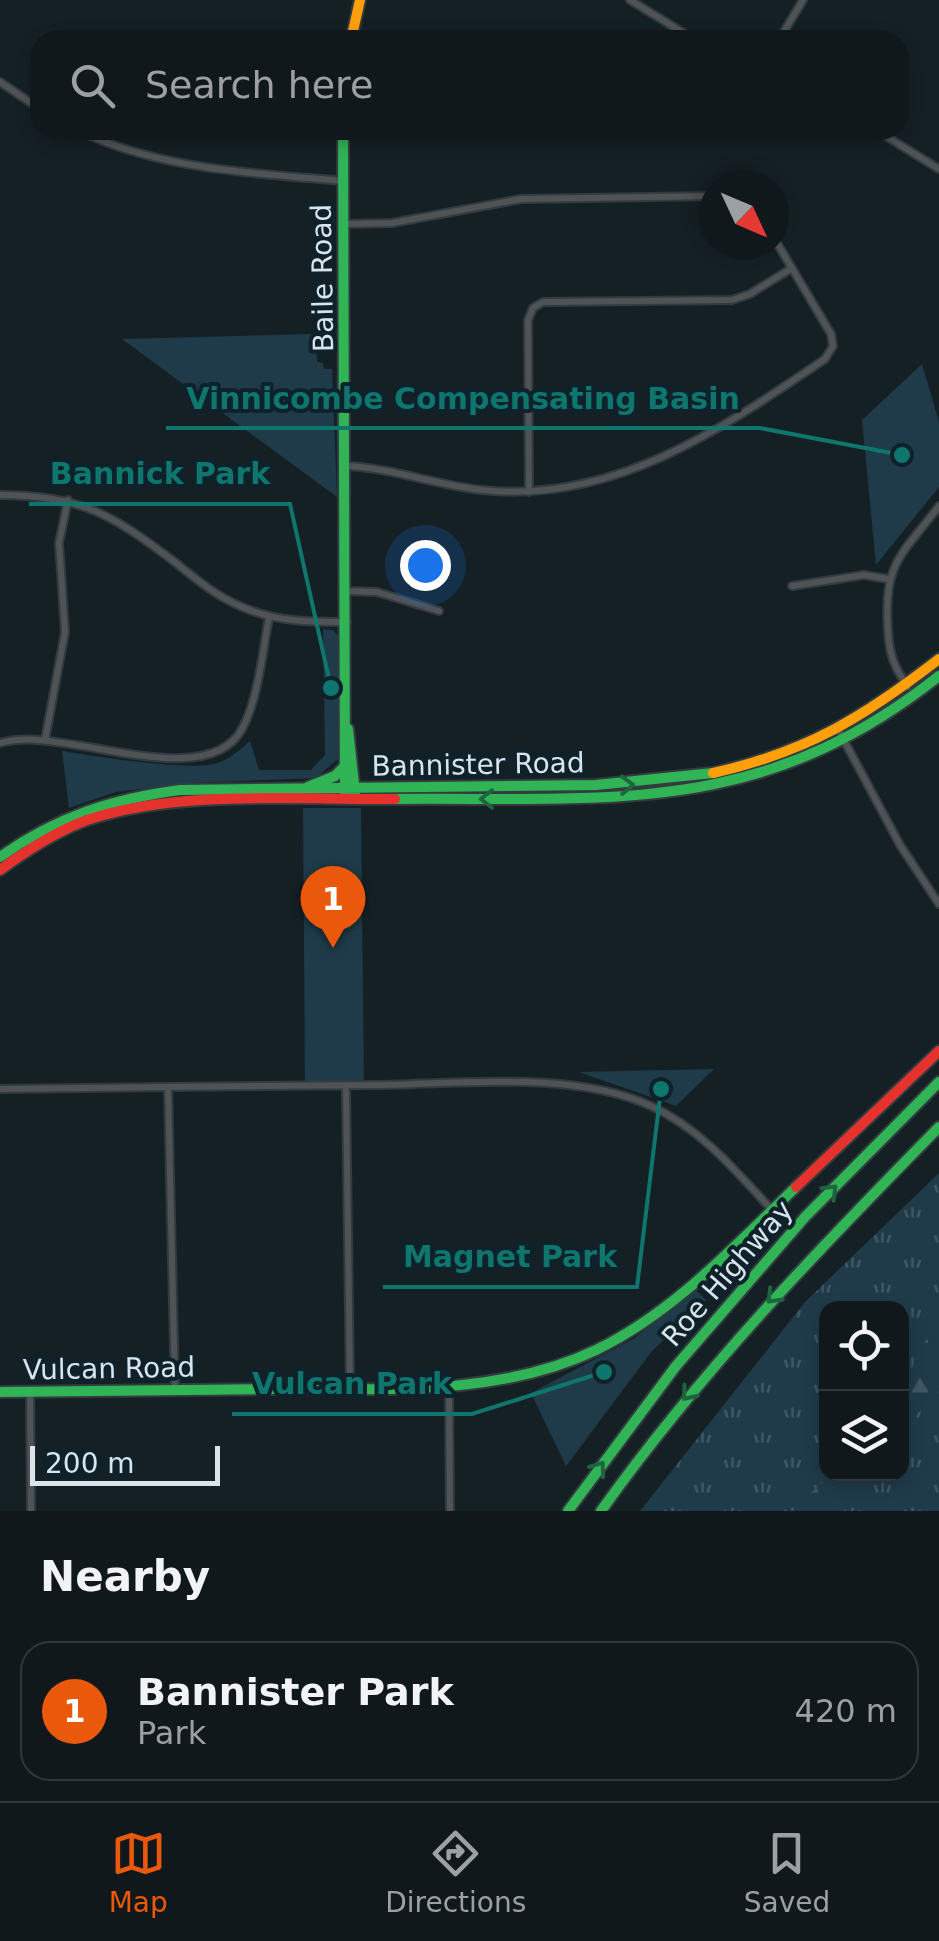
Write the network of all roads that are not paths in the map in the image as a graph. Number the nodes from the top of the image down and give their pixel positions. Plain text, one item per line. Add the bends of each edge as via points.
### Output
1 (360, 0) edge
2 (630, 0) edge
3 (803, 0) edge
4 (353, 30) edge
5 (671, 30) edge
6 (784, 30) edge
7 (0, 82) edge
8 (30, 102) edge
9 (103, 140) edge
10 (343, 140) edge
11 (892, 140) edge
12 (939, 169) edge
13 (343, 181) junction
14 (699, 196) edge
15 (344, 224) junction
16 (787, 260) edge
17 (792, 268) junction
18 (346, 466) junction
19 (530, 492) junction
20 (0, 495) edge
21 (68, 500) junction
22 (939, 506) edge
23 (888, 579) junction
24 (792, 586) dead end
25 (346, 591) junction
26 (439, 611) dead end
27 (269, 617) junction
28 (347, 622) junction
29 (939, 659) edge
30 (939, 676) edge
31 (907, 686) junction
32 (915, 696) junction
33 (347, 726) junction
34 (842, 736) junction
35 (45, 740) junction
36 (0, 743) edge
37 (344, 767) junction
38 (302, 790) junction
39 (350, 794) junction
40 (0, 857) edge
41 (0, 870) edge
42 (939, 904) edge
43 (939, 1051) edge
44 (939, 1082) edge
45 (346, 1086) junction
46 (168, 1087) junction
47 (0, 1089) edge
48 (939, 1127) edge
49 (772, 1210) junction
50 (350, 1388) junction
51 (449, 1388) junction
52 (175, 1390) junction
53 (0, 1392) edge
54 (30, 1392) junction
55 (31, 1511) edge
56 (450, 1511) edge
57 (568, 1511) edge
58 (602, 1511) edge

1 - 4 main road
2 - 5 street
3 - 6 street
7 - 8 street
9 - 13 street via 174,163
10 - 13 main road, Baile Road
11 - 12 street
13 - 15 main road, Baile Road
14 - 15 street via 522,199 392,224
15 - 18 main road, Baile Road
16 - 17 street
17 - 19 street via 832,334 834,346 825,359 736,420 652,462 575,487
17 - 19 street via 732,300 544,302 533,308
18 - 19 street
18 - 25 main road, Baile Road
20 - 21 street
21 - 27 street via 106,514 211,590
21 - 35 street via 60,543 65,632
22 - 23 street
23 - 24 street via 864,575
23 - 31 street via 892,666
25 - 26 street via 377,592
25 - 28 main road, Baile Road
27 - 28 street
27 - 35 street via 249,714 241,732 214,754 170,758
28 - 33 main road, Baile Road
29 - 31 main road, Bannister Road
30 - 32 main road, Bannister Road
31 - 32 street
31 - 34 main road, Bannister Road
32 - 34 main road, Bannister Road
33 - 37 main road, Baile Road
33 - 39 main road, Baile Road
34 - 39 main road, Bannister Road via 770,774 672,794
34 - 42 street
35 - 36 street
37 - 38 main road
37 - 39 main road, Baile Road
38 - 39 main road, Bannister Road
38 - 40 main road, Bannister Road via 120,797 37,831
39 - 41 main road, Bannister Road via 123,808 73,825
43 - 49 main road, Vulcan Road
57 -> 44 main road, Roe Highway via 689,1351 805,1217
45 - 46 street
45 - 49 street via 561,1084 609,1091 694,1132
45 - 50 street
46 - 47 street
46 - 52 street
48 -> 58 main road, Roe Highway via 747,1324
49 - 51 main road, Vulcan Road via 710,1270 596,1350
50 - 51 main road, Vulcan Road
50 - 52 main road, Vulcan Road
51 - 56 street
52 - 54 main road, Vulcan Road
53 - 54 main road, Vulcan Road
54 - 55 street

